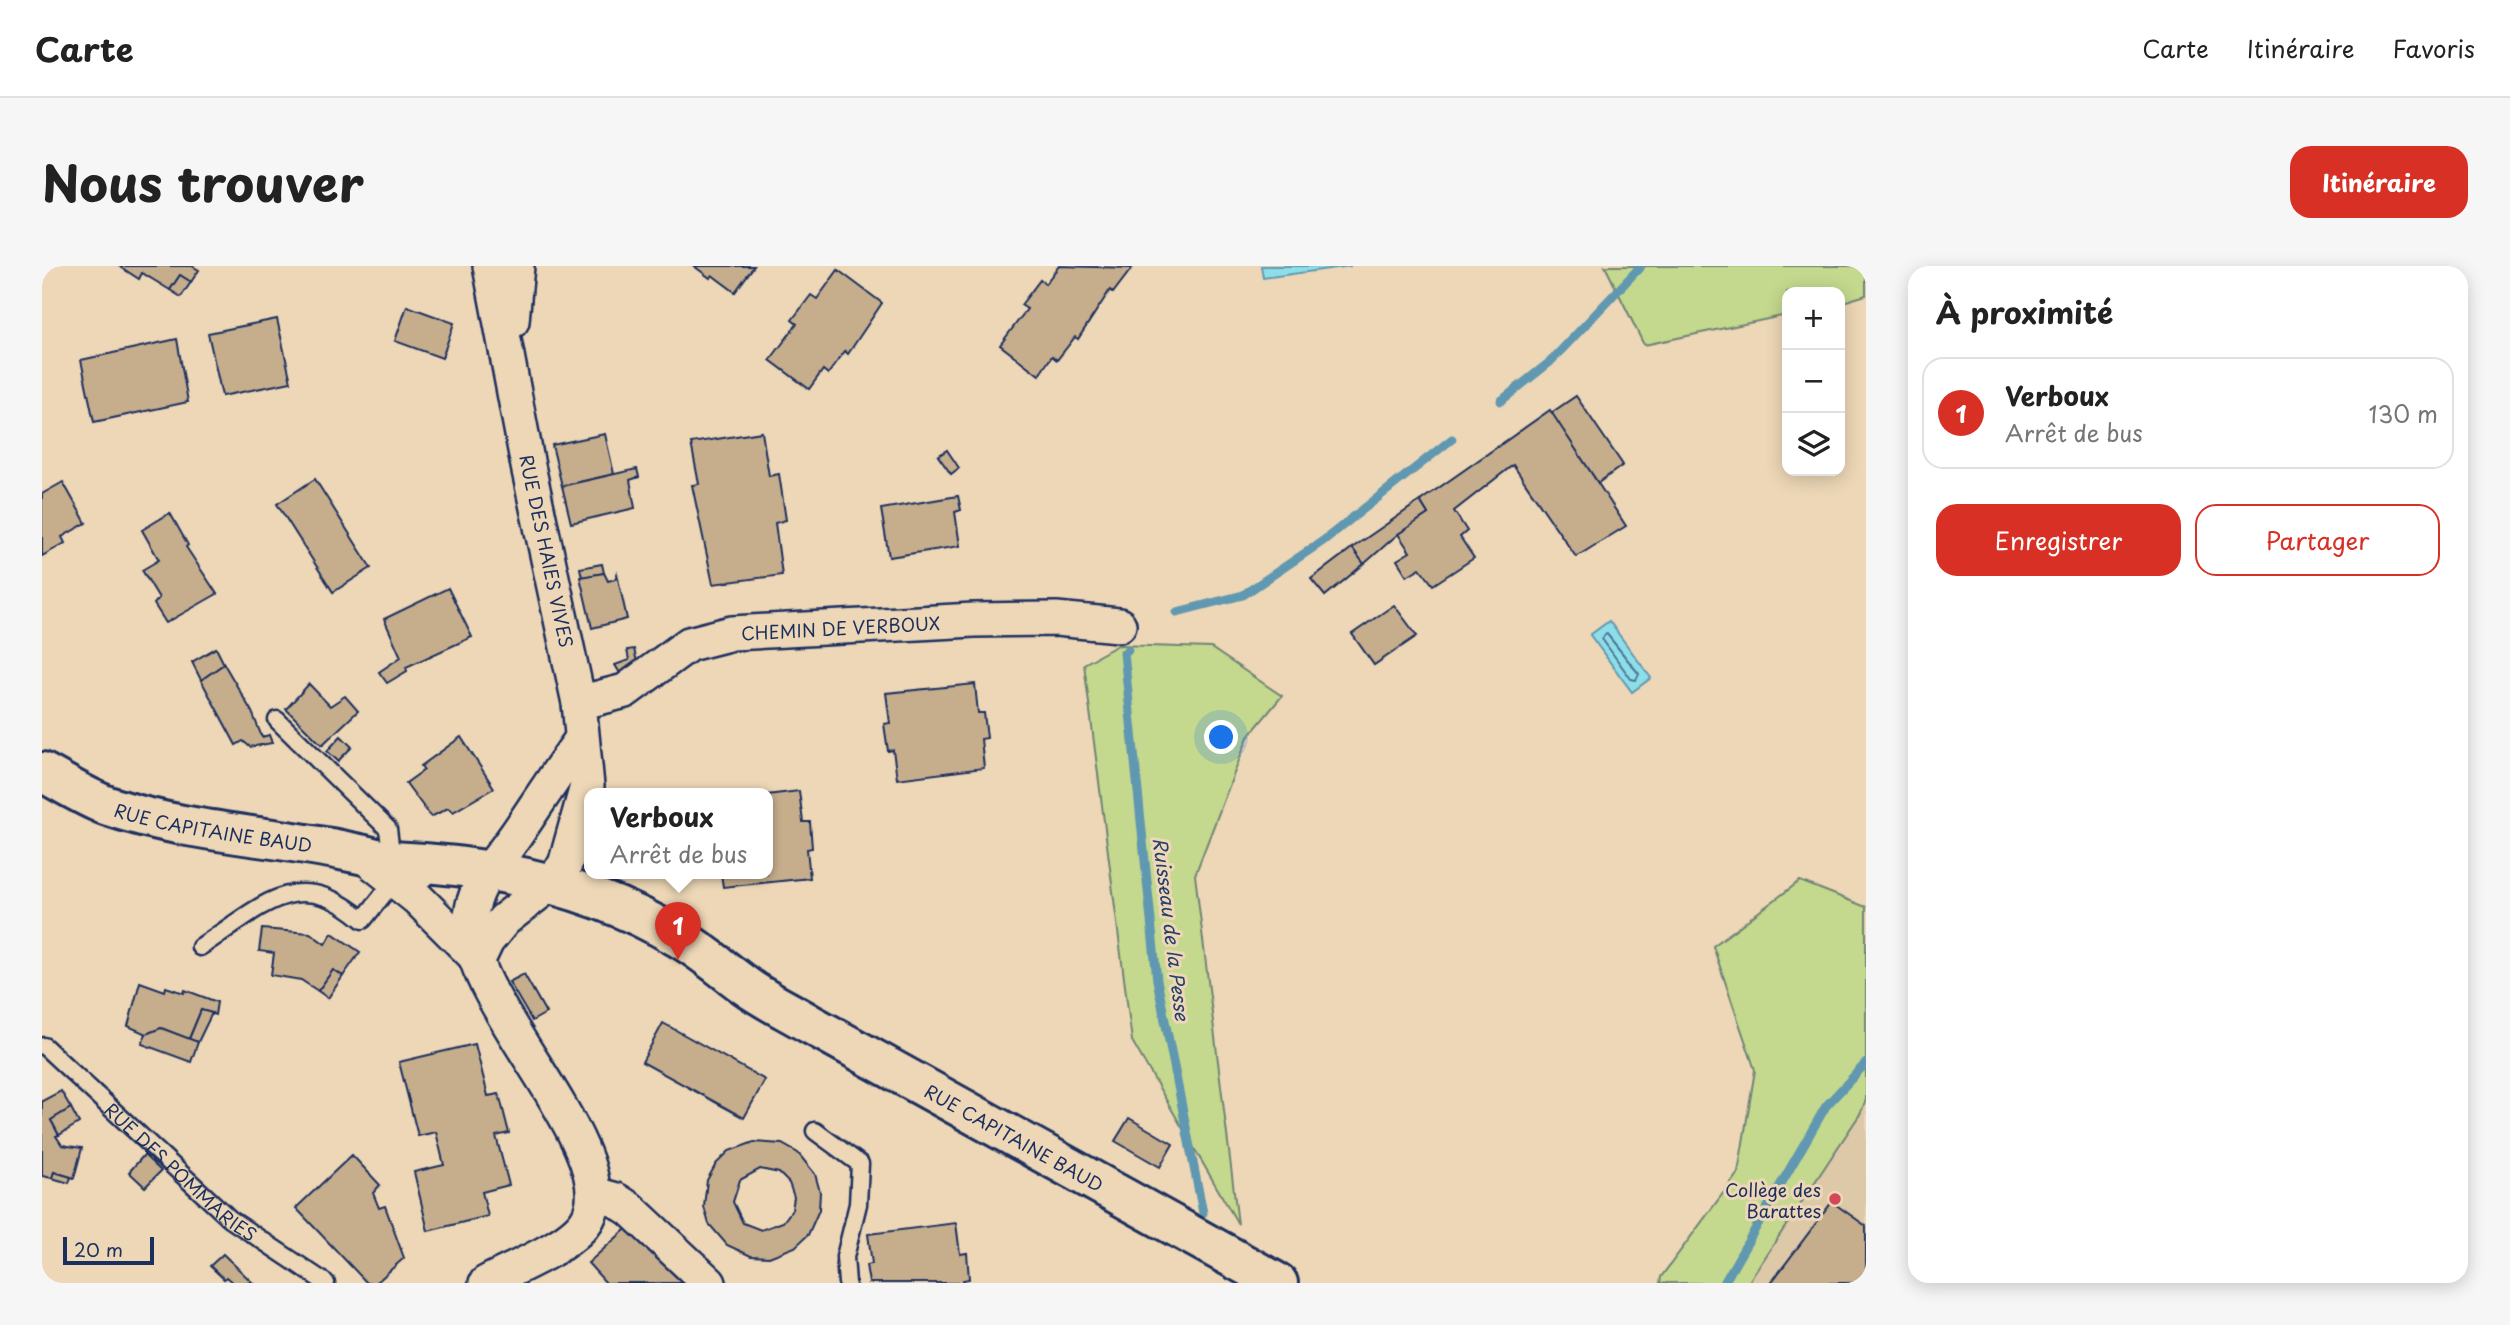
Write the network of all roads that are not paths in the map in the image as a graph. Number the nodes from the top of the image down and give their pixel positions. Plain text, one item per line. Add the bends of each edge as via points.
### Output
1 (490, 266) edge
2 (517, 266) edge
3 (509, 362) junction
4 (1119, 625) dead end
5 (579, 702) junction
6 (277, 720) dead end
7 (581, 740) junction
8 (42, 772) edge
9 (586, 788) edge
10 (584, 797) edge
11 (383, 866) junction
12 (482, 879) junction
13 (541, 891) junction
14 (200, 947) dead end
15 (478, 960) junction
16 (44, 1046) dead end
17 (815, 1131) dead end
18 (594, 1194) junction
19 (326, 1283) edge
20 (486, 1283) edge
21 (709, 1283) edge
22 (847, 1283) edge
23 (1278, 1283) edge

1 - 3 street, RUE DES HAIES VIVES
2 - 3 street, RUE DES HAIES VIVES
3 - 5 street, RUE DES HAIES VIVES
4 - 5 street, CHEMIN DE VERBOUX via 1056,619 974,620 732,633 689,644 625,691
5 - 7 street, RUE DES HAIES VIVES
6 - 11 lane via 388,829
7 - 9 street, RUE DES HAIES VIVES
7 - 12 street
8 - 11 main road, RUE CAPITAINE BAUD via 107,806
10 - 13 street, RUE DES HAIES VIVES via 565,865
11 - 12 main road, RUE CAPITAINE BAUD via 449,863
11 - 14 lane via 363,920 345,905 312,891 296,891
11 - 15 street
12 - 13 main road, RUE CAPITAINE BAUD
12 - 15 street via 470,926
13 - 15 street via 504,920
13 - 23 main road, RUE CAPITAINE BAUD via 610,902 682,939 753,991
15 - 18 street via 579,1141
16 - 19 lane, RUE DES POMMARIES via 230,1219
17 - 22 lane via 860,1164 859,1204 845,1257
18 - 20 street via 588,1218 570,1238
18 - 21 street via 630,1209

